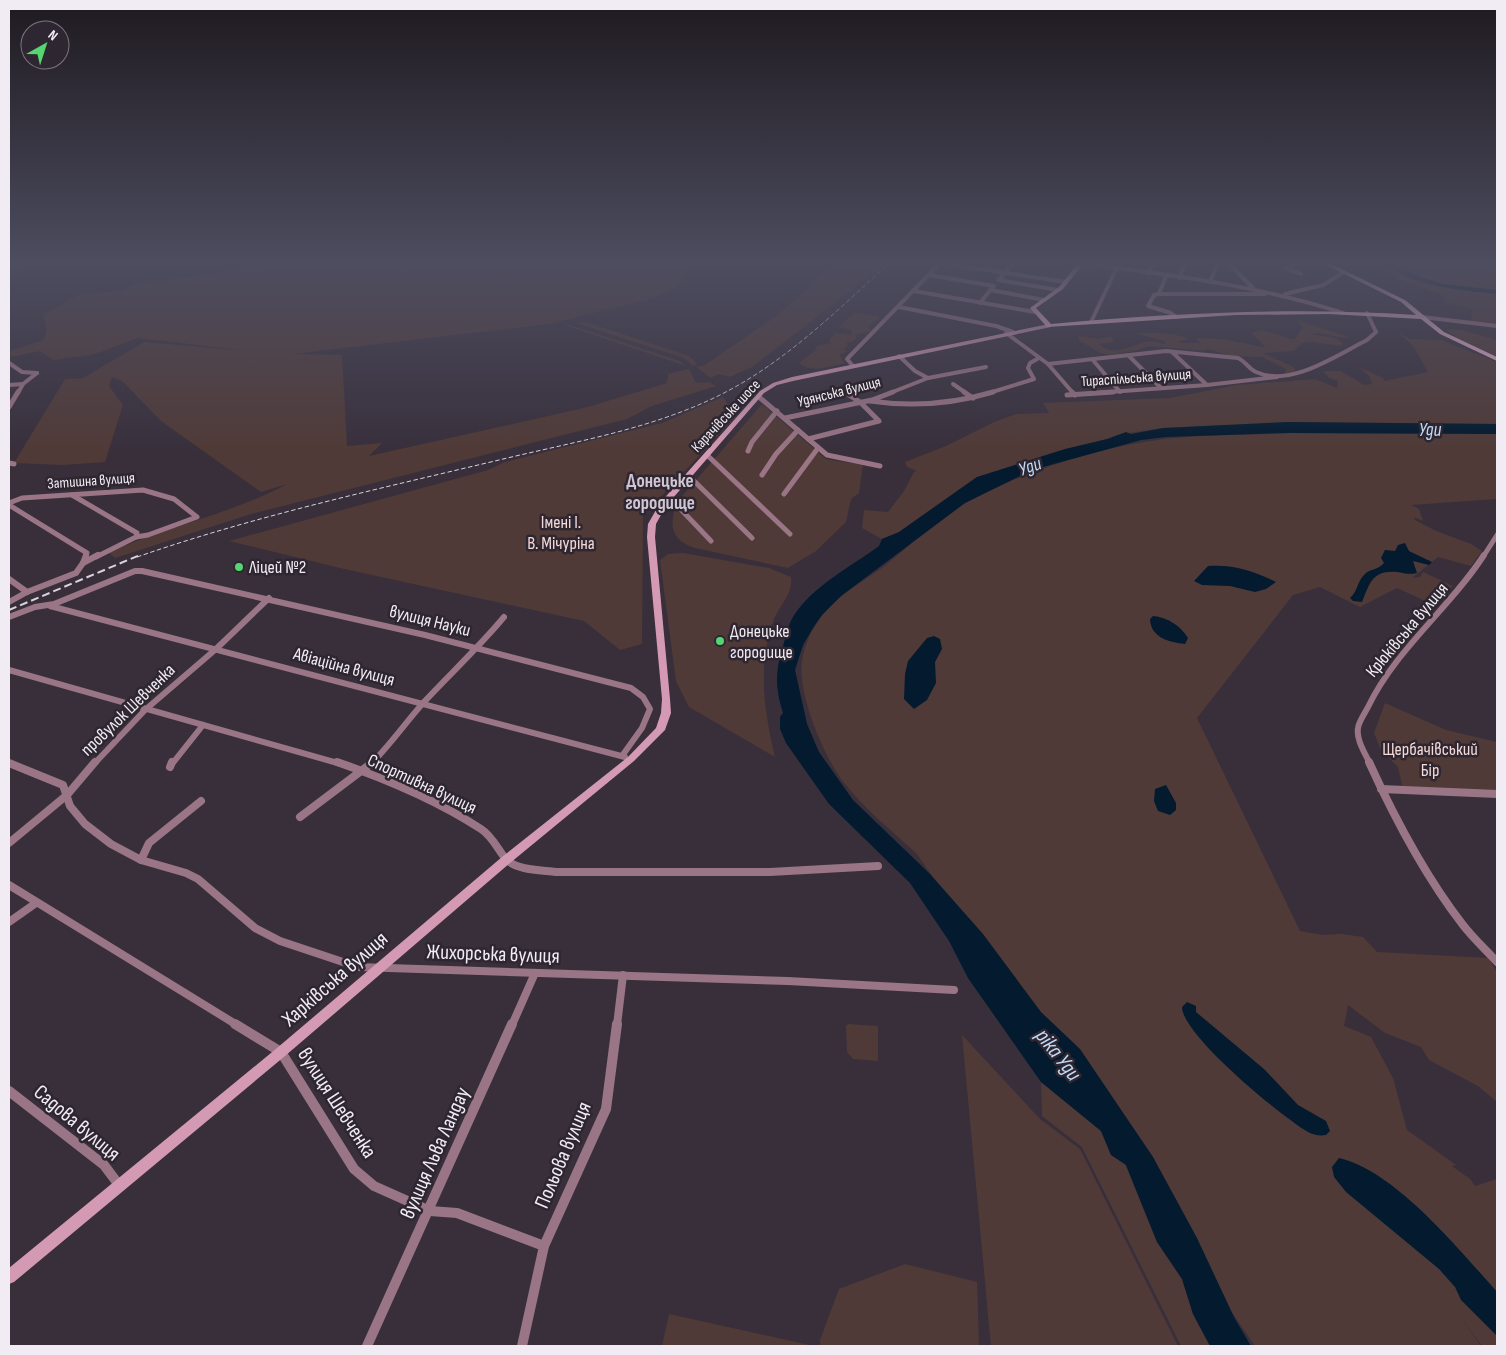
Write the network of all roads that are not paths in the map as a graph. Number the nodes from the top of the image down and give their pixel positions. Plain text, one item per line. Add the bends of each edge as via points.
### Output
1 (880, 326) edge
2 (997, 326) edge
3 (1048, 326) edge
4 (1373, 326) edge
5 (1434, 326) edge
6 (1013, 332) junction
7 (1006, 333) junction
8 (1172, 352) junction
9 (899, 356) junction
10 (1129, 356) junction
11 (1039, 358) junction
12 (1092, 359) junction
13 (1497, 359) edge
14 (9, 363) edge
15 (1048, 364) junction
16 (853, 366) junction
17 (986, 367) dead end
18 (22, 372) junction
19 (1281, 376) junction
20 (928, 378) junction
21 (24, 384) junction
22 (953, 384) dead end
23 (9, 385) edge
24 (1207, 385) junction
25 (1161, 388) junction
26 (843, 391) dead end
27 (1120, 392) junction
28 (1067, 395) dead end
29 (1075, 395) junction
30 (759, 397) junction
31 (973, 398) junction
32 (869, 400) junction
33 (860, 402) junction
34 (9, 407) edge
35 (776, 411) junction
36 (785, 418) junction
37 (798, 430) junction
38 (808, 439) junction
39 (818, 448) junction
40 (748, 451) dead end
41 (707, 456) junction
42 (880, 466) dead end
43 (762, 475) dead end
44 (689, 476) junction
45 (71, 494) junction
46 (784, 494) dead end
47 (670, 498) junction
48 (9, 504) edge
49 (790, 534) dead end
50 (1497, 535) edge
51 (136, 537) junction
52 (752, 538) dead end
53 (711, 541) dead end
54 (83, 563) junction
55 (137, 571) joint
56 (9, 579) edge
57 (27, 592) junction
58 (269, 598) junction
59 (9, 602) edge
60 (48, 606) junction
61 (9, 617) edge
62 (504, 617) dead end
63 (477, 648) junction
64 (216, 649) junction
65 (9, 670) edge
66 (666, 699) joint
67 (423, 703) junction
68 (145, 710) junction
69 (203, 725) junction
70 (627, 758) junction
71 (9, 763) edge
72 (170, 767) dead end
73 (363, 771) junction
74 (1381, 789) junction
75 (1497, 794) edge
76 (67, 795) junction
77 (201, 801) dead end
78 (300, 817) dead end
79 (9, 843) edge
80 (141, 860) junction
81 (506, 860) junction
82 (878, 866) dead end
83 (9, 885) edge
84 (36, 902) junction
85 (9, 922) edge
86 (1497, 962) edge
87 (378, 969) junction
88 (535, 973) junction
89 (623, 975) junction
90 (954, 990) dead end
91 (281, 1052) junction
92 (9, 1091) edge
93 (119, 1185) junction
94 (430, 1212) junction
95 (544, 1246) junction
96 (9, 1277) edge
97 (367, 1346) edge
98 (522, 1346) edge

1 - 16 street via 847,359
2 - 6 street
3 - 6 main road, Карачівське шосе
4 - 19 street, Тираспільська вулиця via 1376,332 1367,340 1298,374
5 - 13 main road
6 - 7 main road, Карачівське шосе
7 - 9 main road, Карачівське шосе
7 - 11 street
8 - 10 street
8 - 19 street, Тираспільська вулиця via 1238,358 1255,372
8 - 24 street
9 - 16 main road, Карачівське шосе
9 - 20 street
10 - 12 street
10 - 25 street
11 - 15 street
11 - 31 street via 1028,368 1034,379
12 - 15 street
12 - 27 street
14 - 18 street
15 - 29 street
16 - 30 main road, Карачівське шосе via 775,384
17 - 20 street, Удянська вулиця
18 - 21 street
18 - 21 street via 37,373
19 - 24 street, Тираспільська вулиця
20 - 32 street, Удянська вулиця
21 - 23 street
21 - 34 street
22 - 31 street
24 - 25 street, Тираспільська вулиця
25 - 27 street, Тираспільська вулиця
26 - 33 street
27 - 29 street, Тираспільська вулиця
28 - 29 street, Тираспільська вулиця
30 - 35 street
30 - 41 main road, Карачівське шосе
31 - 32 street via 900,405
32 - 33 street, Удянська вулиця
33 - 36 street, Удянська вулиця
33 - 38 street via 879,421
35 - 36 street
35 - 40 street
36 - 37 street
37 - 38 street
37 - 43 street
38 - 39 street
39 - 42 street via 832,457
39 - 46 street
41 - 44 main road, Карачівське шосе
41 - 49 street
44 - 47 main road, Карачівське шосе
44 - 52 street
45 - 48 street, Затишна вулиця via 22,498
45 - 51 street via 137,532
45 - 51 street, Затишна вулиця via 143,490 174,499 197,517
47 - 53 street
47 - 66 main road, Карачівське шосе via 652,524 651,537
48 - 54 street via 87,553
50 - 74 street, Крюківська вулиця via 1470,577 1412,641 1377,688 1358,727 1358,738
51 - 54 street
54 - 57 street via 76,572
55 - 58 street, вулиця Науки
55 - 60 street
56 - 57 street
57 - 59 street
58 - 63 street, вулиця Науки
58 - 64 street, провулок Шевченка
60 - 61 street via 35,607
60 - 64 street, Авіаційна вулиця
62 - 63 street
63 - 67 street
63 - 70 street, вулиця Науки via 631,688 643,697 650,709 647,722
64 - 67 street, Авіаційна вулиця
64 - 68 street, провулок Шевченка
65 - 68 street, Спортивна вулиця
66 - 70 main road, Харківська вулиця via 666,713 660,730
67 - 70 street, Авіаційна вулиця
67 - 73 street via 387,748
68 - 69 street, Спортивна вулиця
68 - 76 street, провулок Шевченка via 79,778
69 - 72 street
69 - 73 street, Спортивна вулиця via 313,754
70 - 81 main road, Харківська вулиця
71 - 76 street, Жихорська вулиця via 63,785
73 - 78 street
73 - 81 street, Спортивна вулиця via 483,830
74 - 75 street
74 - 86 street, Крюківська вулиця via 1433,884 1464,927
76 - 79 street, провулок Шевченка
76 - 80 street, Жихорська вулиця via 70,806 85,824 111,844
77 - 80 street via 149,843
80 - 87 street, Жихорська вулиця via 198,879 255,928 280,941 358,967
81 - 82 street via 526,869 556,872 770,872
81 - 87 main road, Харківська вулиця
83 - 84 street, вулиця Шевченка
84 - 85 street
84 - 91 street, вулиця Шевченка
87 - 88 street, Жихорська вулиця
87 - 91 main road, Харківська вулиця
88 - 89 street, Жихорська вулиця
88 - 94 street, вулиця Льва Ландау
89 - 90 street, Жихорська вулиця
89 - 95 street, Польова вулиця via 606,1109
91 - 93 main road, Харківська вулиця
91 - 94 street, вулиця Шевченка via 354,1169 374,1186
92 - 93 street, Садова вулиця via 104,1165
93 - 96 main road, Харківська вулиця
94 - 95 street, вулиця Шевченка via 457,1213
94 - 97 street, вулиця Льва Ландау
95 - 98 street, Польова вулиця

